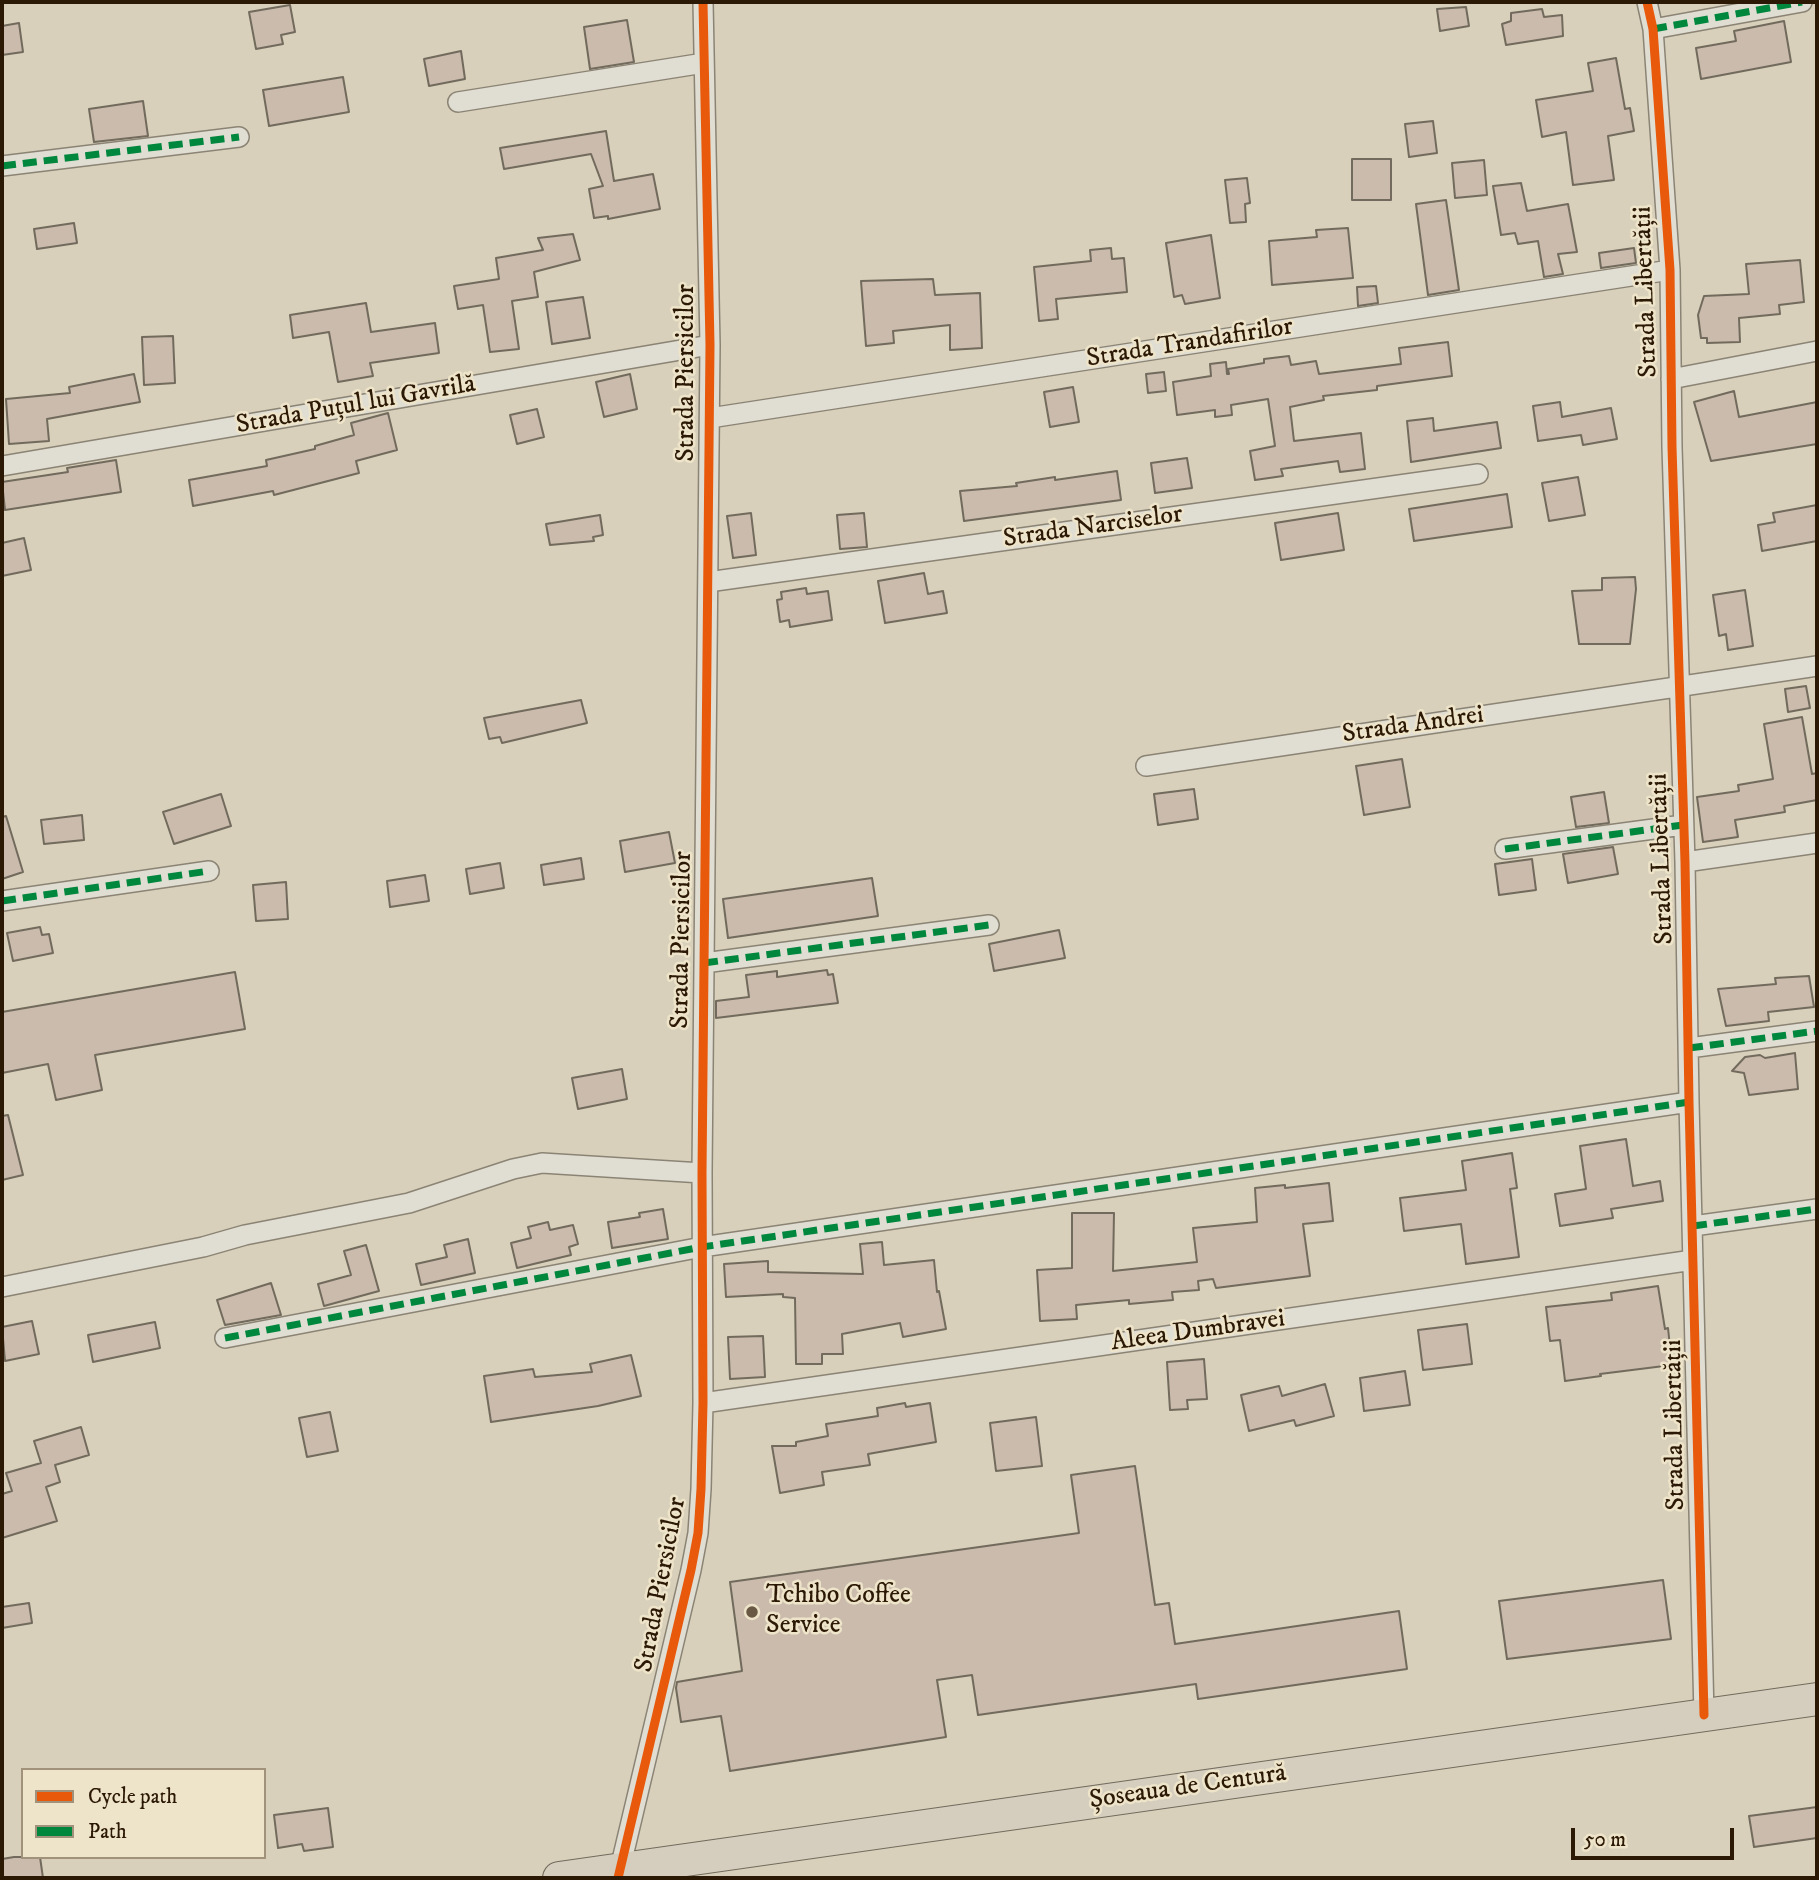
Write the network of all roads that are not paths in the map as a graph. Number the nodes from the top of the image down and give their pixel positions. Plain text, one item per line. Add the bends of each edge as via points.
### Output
1 (703, 2) edge
2 (1647, 2) edge
3 (1802, 2) edge
4 (1653, 29) junction
5 (704, 63) junction
6 (458, 102) dead end
7 (239, 137) dead end
8 (2, 166) edge
9 (1670, 270) junction
10 (710, 345) junction
11 (1817, 351) edge
12 (1671, 379) junction
13 (710, 418) junction
14 (2, 466) edge
15 (1478, 474) dead end
16 (708, 582) junction
17 (1817, 666) edge
18 (1679, 687) junction
19 (1146, 766) dead end
20 (1683, 825) junction
21 (1817, 843) edge
22 (1505, 849) dead end
23 (1685, 862) junction
24 (209, 871) dead end
25 (2, 901) edge
26 (989, 925) dead end
27 (704, 963) junction
28 (1817, 1031) edge
29 (1689, 1048) junction
30 (1689, 1102) junction
31 (702, 1173) junction
32 (1817, 1209) edge
33 (1693, 1226) junction
34 (702, 1247) junction
35 (1693, 1261) junction
36 (2, 1287) edge
37 (225, 1338) dead end
38 (703, 1403) junction
39 (1817, 1699) edge
40 (1704, 1715) junction
41 (619, 1874) edge
42 (559, 1878) edge

1 - 5 street, Strada Piersicilor
2 - 4 street, Strada Libertății
3 - 4 street
4 - 9 street, Strada Libertății
5 - 6 street
5 - 10 street, Strada Piersicilor
7 - 8 street
9 - 12 street, Strada Libertății
9 - 13 street, Strada Trandafirilor
10 - 13 street, Strada Piersicilor
10 - 14 street, Strada Puțul lui Gavrilă
11 - 12 street
12 - 18 street, Strada Libertății
13 - 16 street, Strada Piersicilor
15 - 16 street, Strada Narciselor
16 - 27 street, Strada Piersicilor
17 - 18 street, Strada Andrei
18 - 19 street, Strada Andrei
18 - 20 street, Strada Libertății
20 - 22 street
20 - 23 street, Strada Libertății
21 - 23 street
23 - 29 street, Strada Libertății
24 - 25 street
26 - 27 street
27 - 31 street, Strada Piersicilor
28 - 29 street
29 - 30 street, Strada Libertății
30 - 33 street, Strada Libertății
30 - 34 street
31 - 34 street, Strada Piersicilor
31 - 36 street via 542,1163 409,1203
32 - 33 street
33 - 35 street, Strada Libertății
34 - 37 street
34 - 38 street, Strada Piersicilor
35 - 38 street, Aleea Dumbravei
35 - 40 street, Strada Libertății
38 - 41 street, Strada Piersicilor via 694,1558
39 - 40 main road, Șoseaua de Centură
40 - 41 main road, Șoseaua de Centură
41 - 42 main road, Șoseaua de Centură

